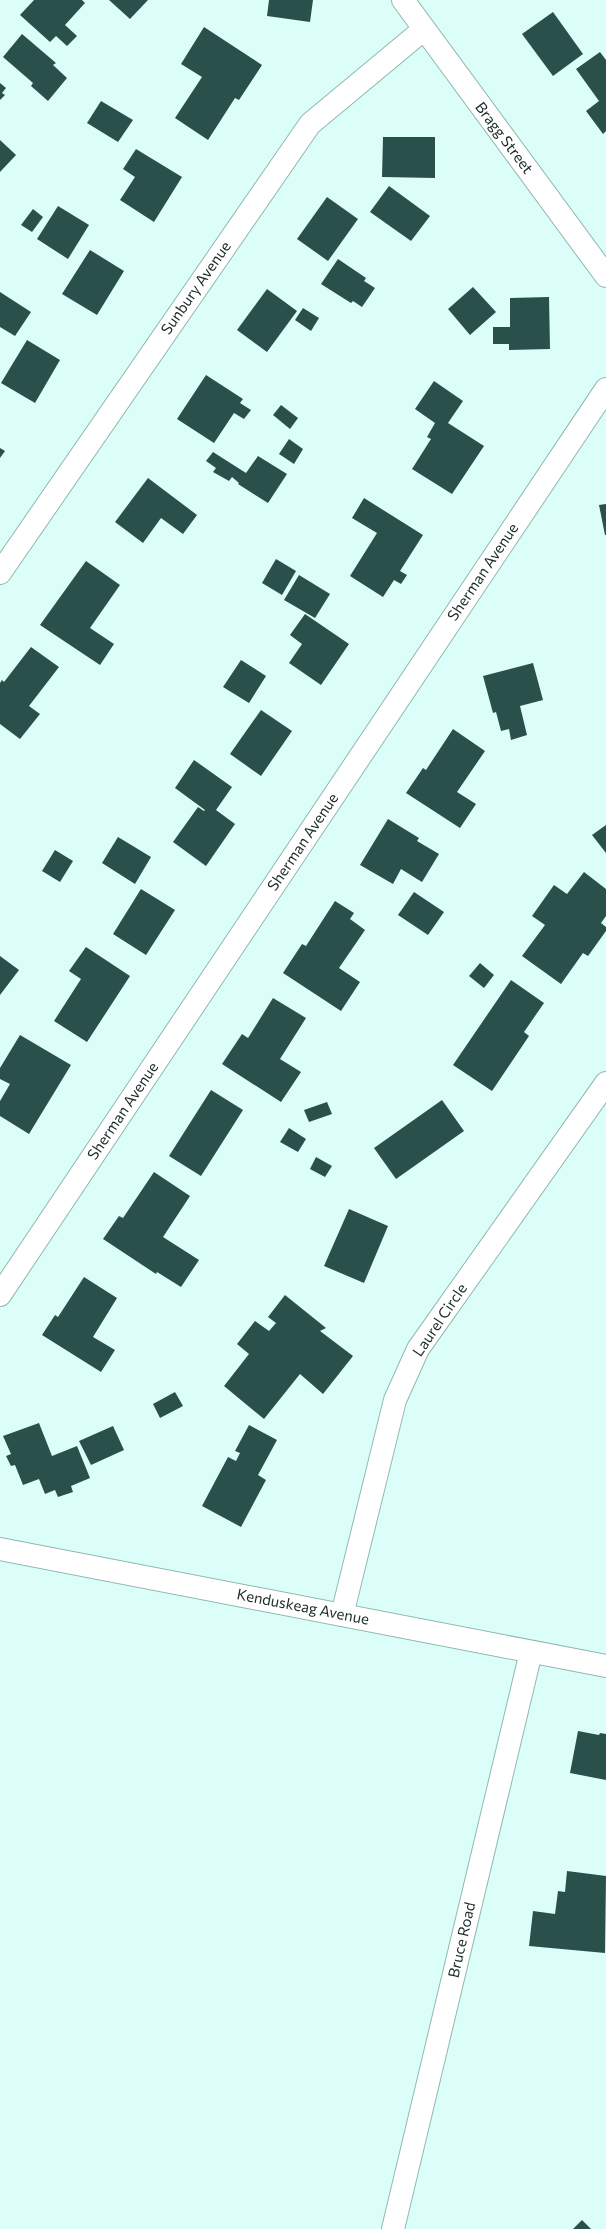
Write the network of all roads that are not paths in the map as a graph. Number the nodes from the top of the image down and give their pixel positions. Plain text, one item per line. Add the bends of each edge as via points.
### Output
1 (403, 0) edge
2 (423, 30) junction
3 (606, 276) edge
4 (606, 389) edge
5 (0, 574) edge
6 (606, 1083) edge
7 (0, 1295) edge
8 (0, 1549) edge
9 (342, 1615) junction
10 (532, 1652) junction
11 (606, 1666) edge
12 (393, 2229) edge

1 - 2 street, Bragg Street
2 - 3 street, Bragg Street
2 - 5 street, Sunbury Avenue via 310,124
4 - 7 street, Sherman Avenue
6 - 9 street, Laurel Circle via 418,1349 395,1400
8 - 9 street, Kenduskeag Avenue
9 - 10 street, Kenduskeag Avenue
10 - 11 street, Kenduskeag Avenue
10 - 12 street, Bruce Road

